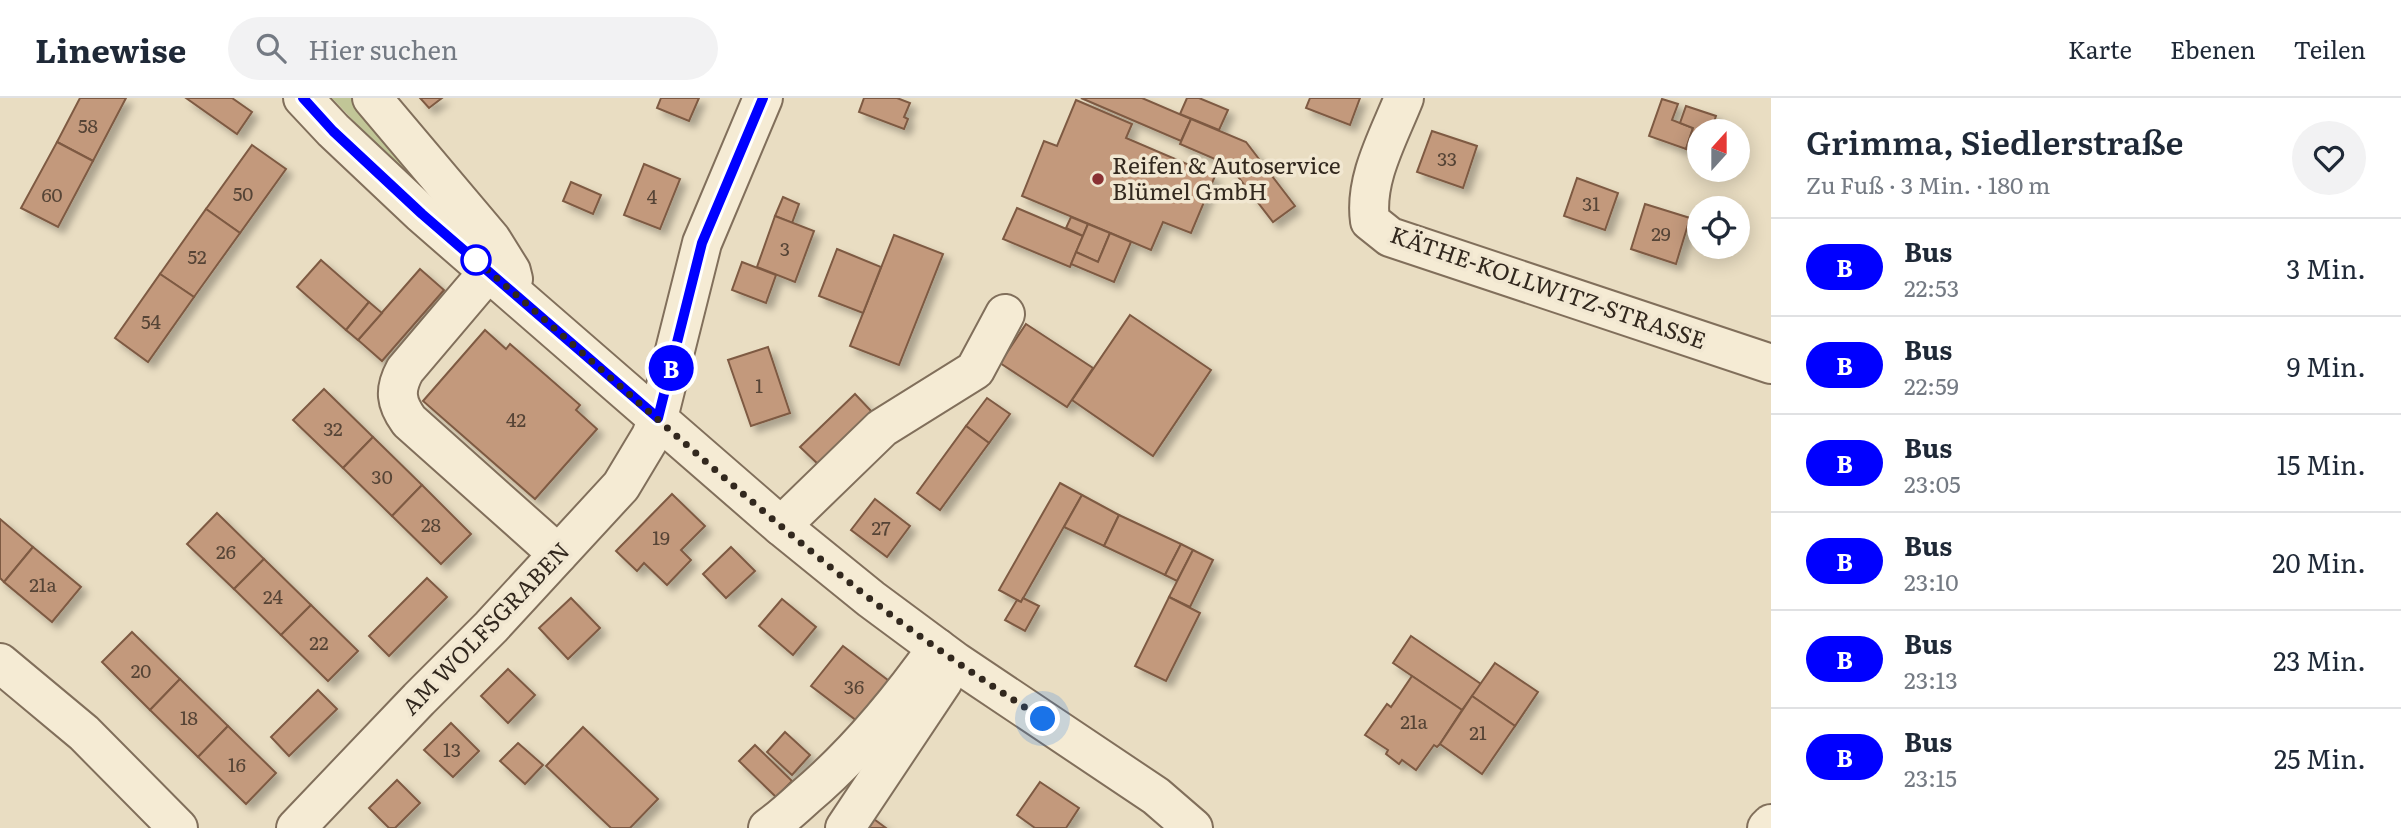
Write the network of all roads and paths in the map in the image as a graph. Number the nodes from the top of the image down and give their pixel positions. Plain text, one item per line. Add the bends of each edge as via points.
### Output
1 (303, 98) edge
2 (372, 98) edge
3 (763, 98) edge
4 (1404, 98) edge
5 (501, 281) junction
6 (1005, 314) dead end
7 (1771, 364) edge
8 (658, 418) junction
9 (781, 526) junction
10 (558, 554) junction
11 (947, 655) junction
12 (0, 663) edge
13 (1771, 824) edge
14 (178, 828) edge
15 (296, 828) edge
16 (768, 828) edge
17 (845, 828) edge
18 (1193, 828) edge
19 (1767, 828) edge

1 - 5 street via 422,214
2 - 5 street via 491,239 511,271
3 - 8 street, AM WOLFSGRABEN via 702,243
4 - 7 street, KÄTHE-KOLLWITZ-STRASSE via 1367,201 1370,220 1390,237
5 - 8 street
5 - 10 street via 405,370 397,397 409,421
6 - 9 street via 975,370 882,428
8 - 9 street
8 - 10 street, AM WOLFSGRABEN via 621,486
9 - 11 street
10 - 15 street, AM WOLFSGRABEN
11 - 16 street via 818,787
11 - 17 street
11 - 18 street via 1146,789
12 - 14 street via 84,733
13 - 19 street

